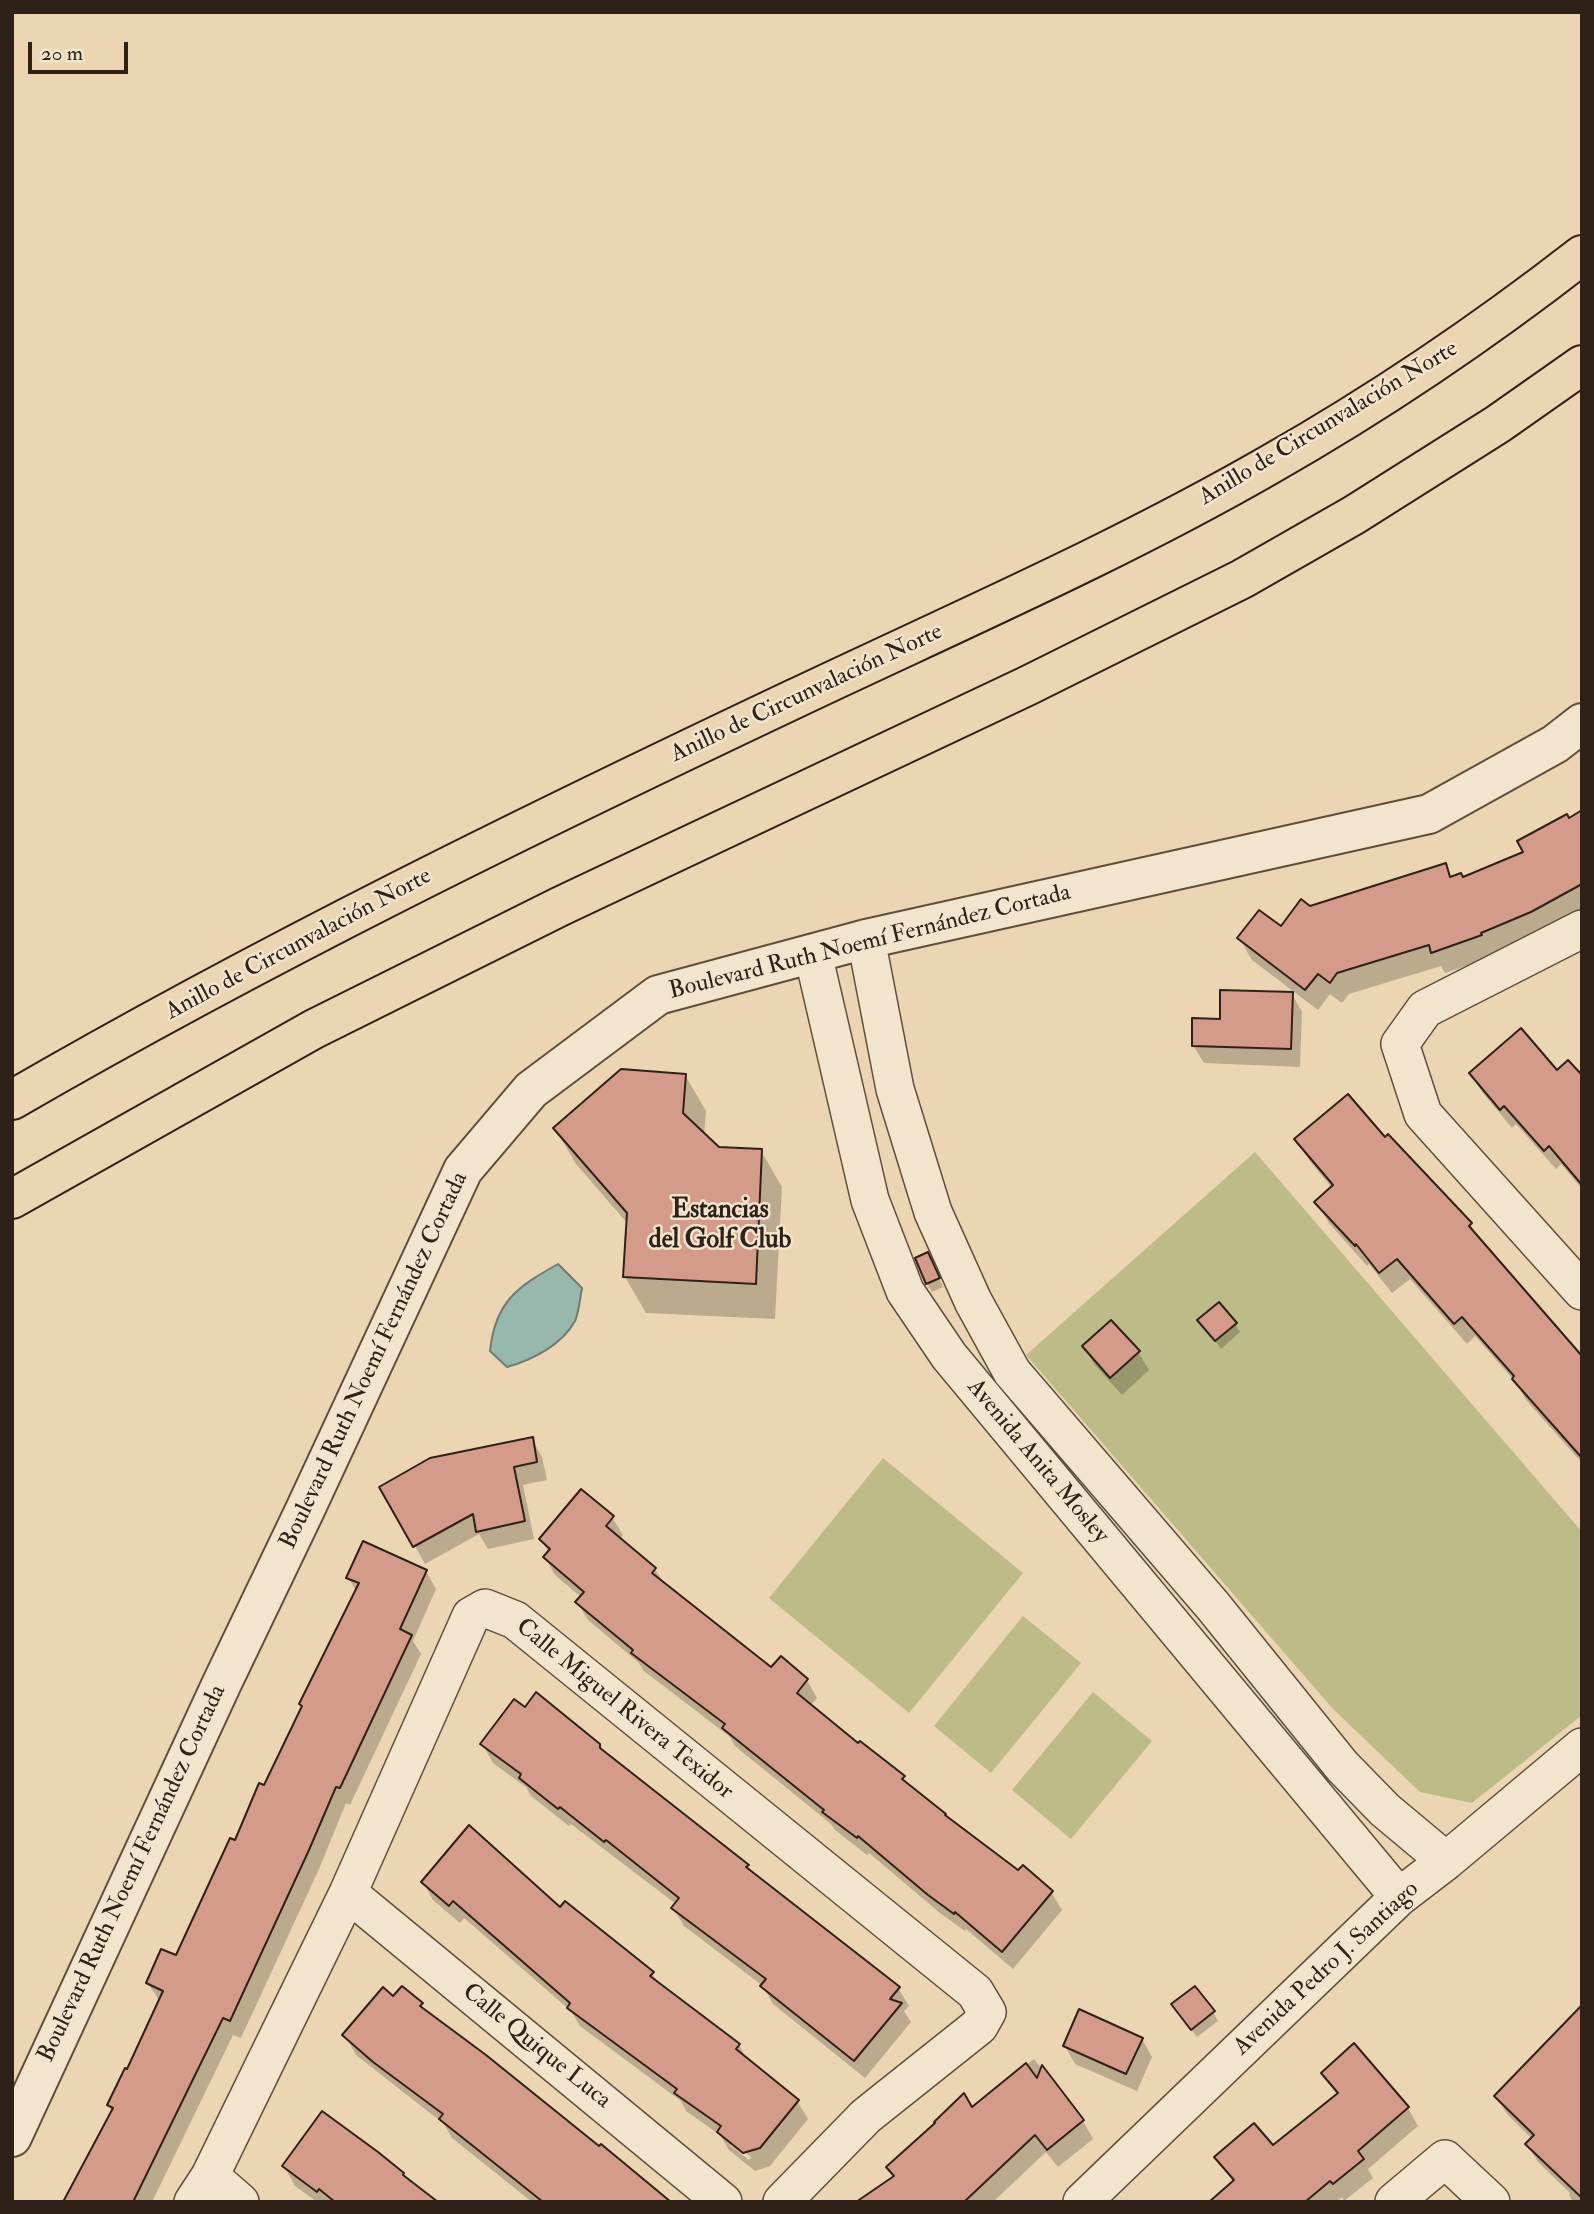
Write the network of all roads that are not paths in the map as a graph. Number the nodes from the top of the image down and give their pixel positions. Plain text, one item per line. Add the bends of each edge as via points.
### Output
1 (1582, 255) edge
2 (1582, 365) edge
3 (1582, 723) edge
4 (1582, 929) edge
5 (866, 939) junction
6 (813, 954) junction
7 (12, 1100) edge
8 (12, 1199) edge
9 (1582, 1292) edge
10 (1582, 1747) edge
11 (1446, 1861) junction
12 (348, 1893) junction
13 (1399, 1897) junction
14 (12, 2137) edge
15 (202, 2189) edge
16 (240, 2202) edge
17 (723, 2202) edge
18 (782, 2202) edge
19 (1082, 2202) edge
20 (1394, 2202) edge
21 (1491, 2202) edge

1 - 7 highway, Anillo de Circunvalación Norte via 1471,337 1270,465 1119,544 500,840 108,1044
2 - 8 highway via 1365,508 1242,579 339,1017
3 - 5 street, Boulevard Ruth Noemí Fernández Cortada via 1555,744 1429,814
4 - 9 street via 1425,1009 1400,1044 1423,1114
5 - 6 street, Boulevard Ruth Noemí Fernández Cortada
5 - 11 street, Avenida Anita Mosley via 895,1089 933,1212 973,1301 1012,1372 1213,1606 1342,1766
6 - 13 street, Avenida Anita Mosley via 870,1200 905,1291 949,1356
6 - 14 street, Boulevard Ruth Noemí Fernández Cortada via 658,995 531,1090 463,1170
10 - 11 street, Avenida Pedro J. Santiago
11 - 13 street, Avenida Pedro J. Santiago
12 - 15 street, Calle Miguel Rivera Texidor
12 - 17 street, Calle Quique Luca
12 - 18 street, Calle Miguel Rivera Texidor via 471,1616 485,1608 514,1620 975,1992 987,2012 979,2026 866,2116
13 - 19 street, Avenida Pedro J. Santiago
15 - 16 street
20 - 21 street via 1445,2159

